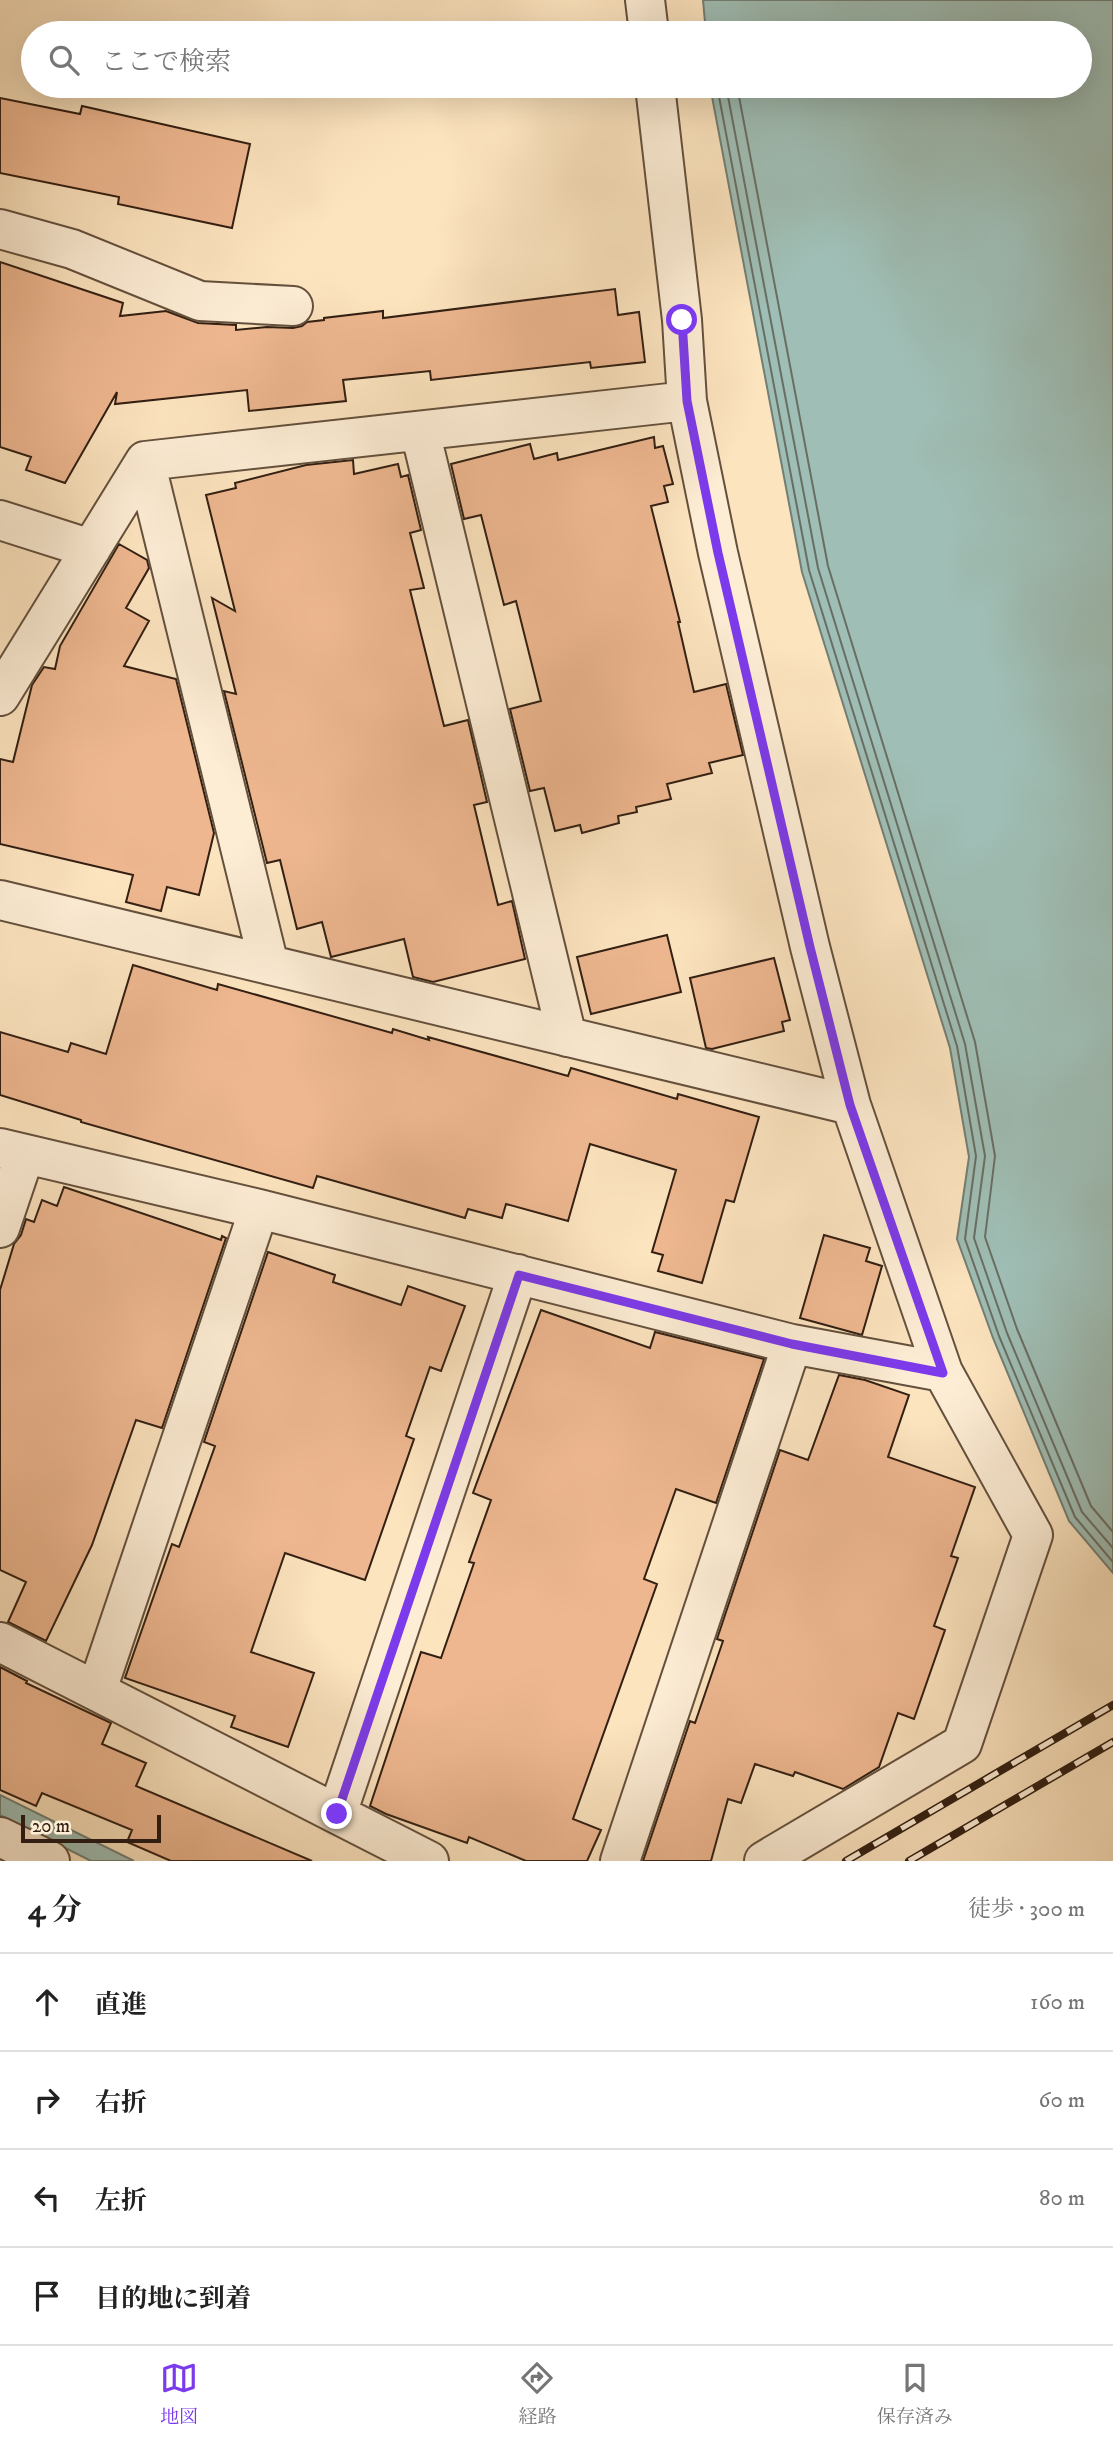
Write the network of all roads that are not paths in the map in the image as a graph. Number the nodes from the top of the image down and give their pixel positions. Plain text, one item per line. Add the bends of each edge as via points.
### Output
1 (645, 0) edge
2 (648, 21) edge
3 (656, 98) edge
4 (0, 229) edge
5 (293, 306) dead end
6 (687, 401) junction
7 (420, 431) junction
8 (145, 461) junction
9 (0, 520) edge
10 (91, 549) junction
11 (0, 696) edge
12 (0, 901) edge
13 (269, 965) junction
14 (567, 1037) junction
15 (850, 1105) junction
16 (12, 1151) edge
17 (259, 1209) junction
18 (0, 1228) edge
19 (519, 1275) junction
20 (792, 1344) junction
21 (943, 1373) junction
22 (0, 1642) edge
23 (97, 1690) junction
24 (337, 1814) junction
25 (0, 1837) edge
26 (50, 1861) edge
27 (429, 1861) edge
28 (620, 1861) edge
29 (764, 1861) edge

1 - 2 street
3 - 6 street
4 - 5 street via 72,249 200,301
6 - 7 street
6 - 15 street via 728,594
7 - 8 street
7 - 14 street
8 - 10 street
8 - 13 street
9 - 10 street
10 - 11 street
12 - 13 street
13 - 14 street
14 - 15 street
15 - 21 street
16 - 17 street
16 - 18 street
17 - 19 street
17 - 23 street
19 - 20 street
19 - 24 street
20 - 21 street
20 - 28 street
21 - 29 street via 1033,1535 962,1744
22 - 23 street
23 - 24 street
24 - 27 street
25 - 26 street

